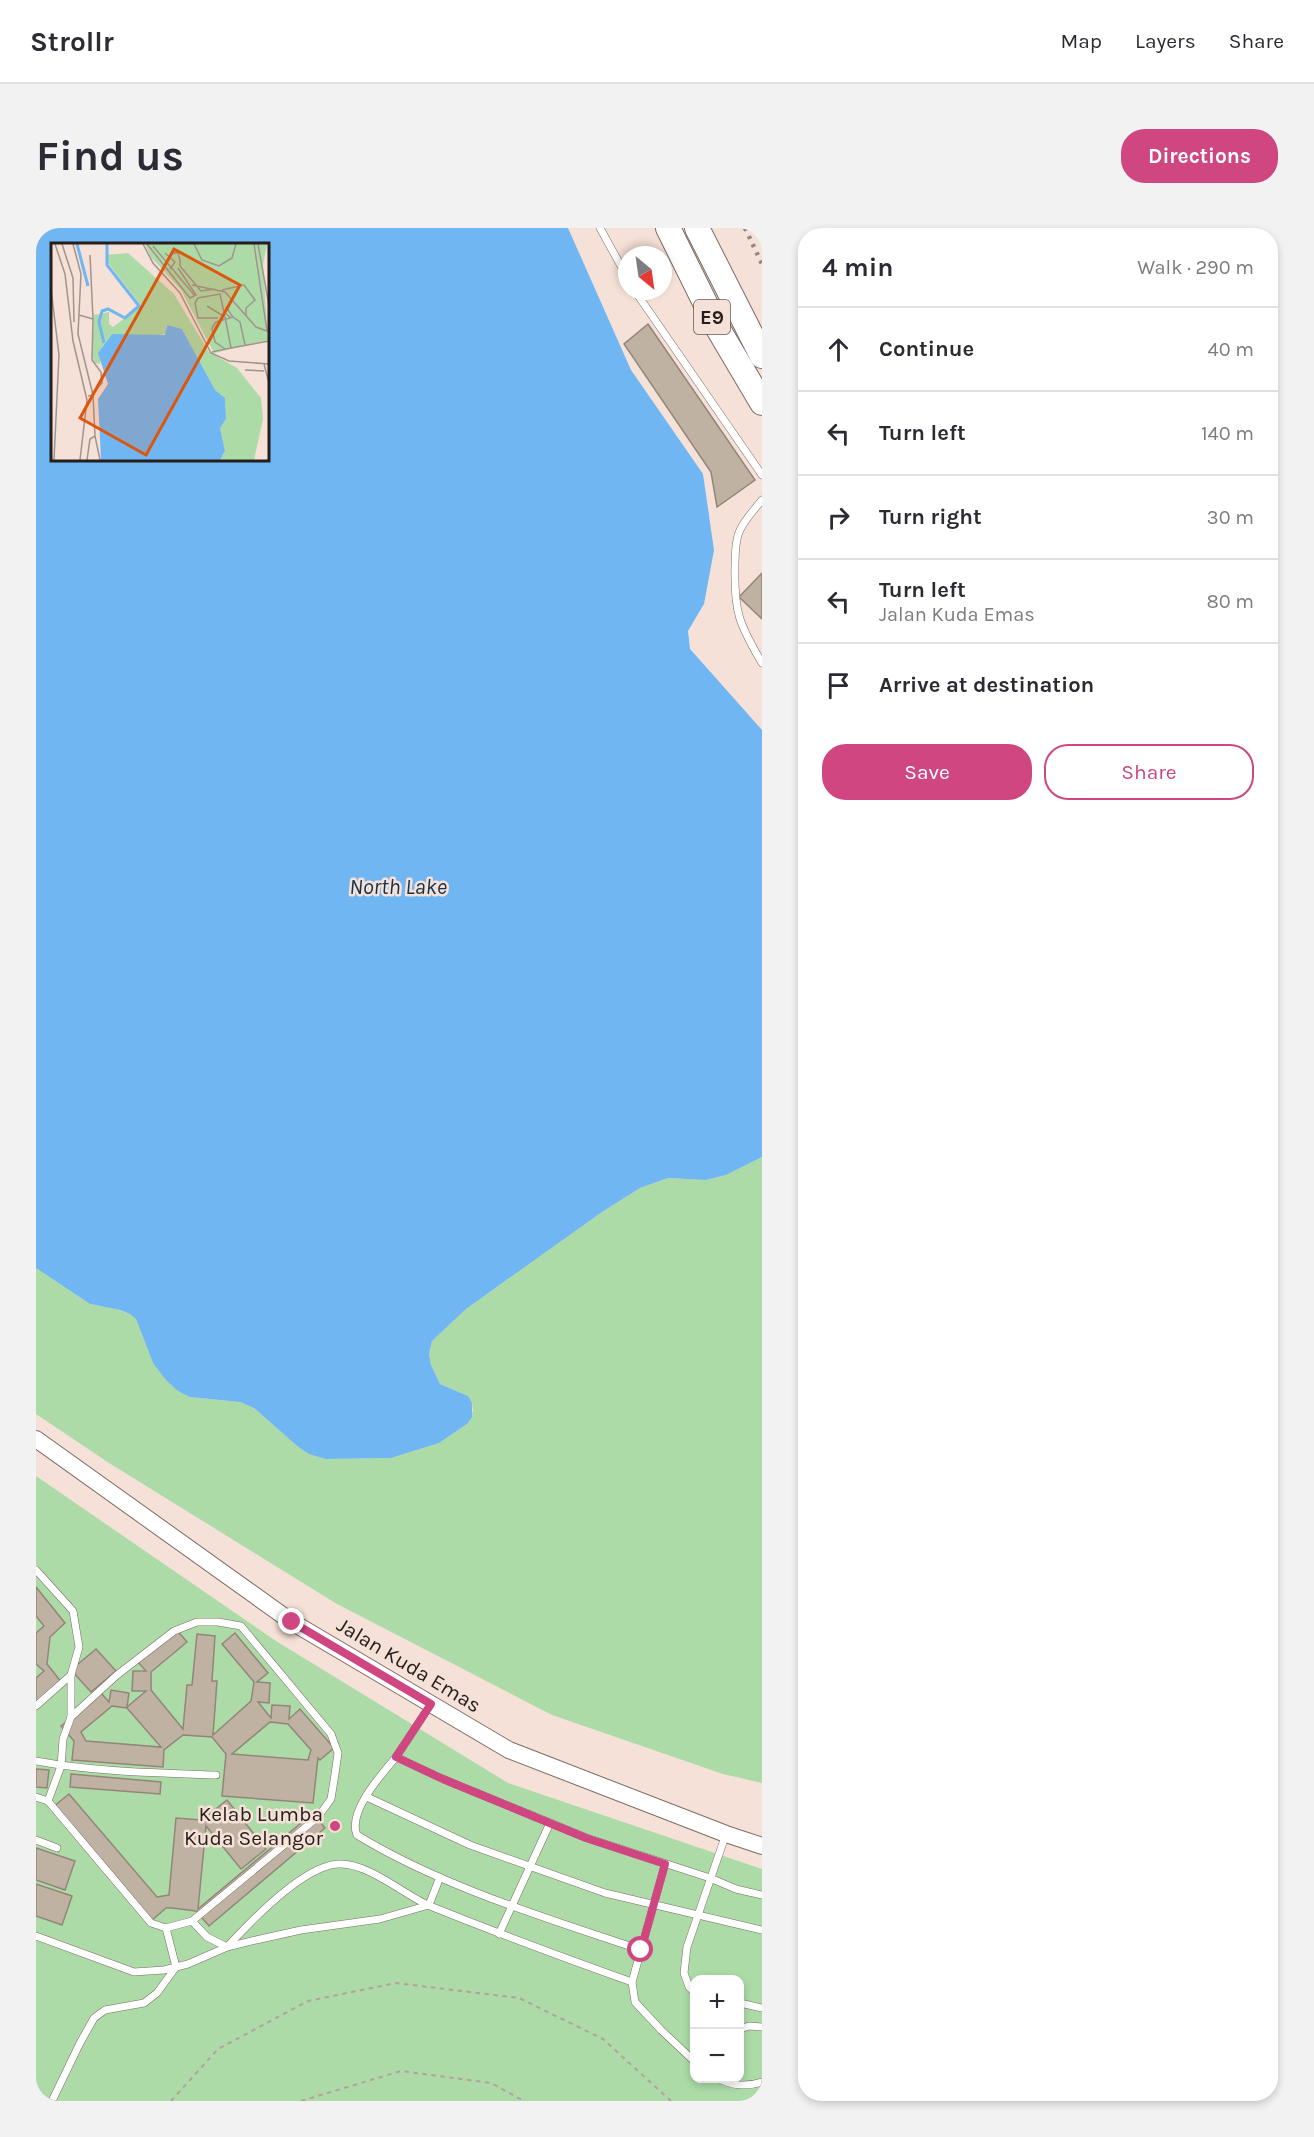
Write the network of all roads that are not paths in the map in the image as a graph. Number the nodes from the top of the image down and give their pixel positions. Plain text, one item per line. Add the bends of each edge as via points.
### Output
1 (600, 228) edge
2 (668, 228) edge
3 (697, 228) edge
4 (618, 261) edge
5 (641, 300) edge
6 (762, 356) edge
7 (762, 403) edge
8 (762, 475) edge
9 (762, 500) edge
10 (762, 663) edge
11 (36, 1439) edge
12 (36, 1570) edge
13 (71, 1675) junction
14 (431, 1704) junction
15 (36, 1706) edge
16 (70, 1717) junction
17 (396, 1757) junction
18 (36, 1761) edge
19 (61, 1766) junction
20 (216, 1775) dead end
21 (36, 1797) edge
22 (366, 1797) junction
23 (48, 1801) junction
24 (550, 1823) junction
25 (726, 1834) junction
26 (36, 1840) edge
27 (762, 1846) edge
28 (57, 1848) dead end
29 (665, 1864) junction
30 (531, 1866) junction
31 (440, 1877) junction
32 (710, 1878) junction
33 (762, 1895) edge
34 (429, 1905) junction
35 (512, 1905) junction
36 (654, 1905) junction
37 (698, 1915) junction
38 (192, 1921) junction
39 (166, 1928) junction
40 (762, 1929) edge
41 (499, 1934) junction
42 (36, 1936) edge
43 (227, 1947) junction
44 (641, 1950) junction
45 (176, 1967) junction
46 (632, 1982) junction
47 (690, 1988) edge
48 (744, 2004) edge
49 (762, 2008) edge
50 (762, 2027) edge
51 (742, 2029) edge
52 (690, 2057) edge
53 (762, 2082) edge
54 (728, 2083) edge
55 (52, 2101) edge

1 - 4 lane
2 - 7 highway, E9 via 717,327
3 - 6 highway, E9
5 - 8 lane
9 - 10 lane via 740,531 735,582 736,609 743,630
11 - 14 street, Jalan Kuda Emas via 292,1622
12 - 13 lane via 73,1611 79,1647
13 - 15 lane
13 - 16 lane
14 - 17 lane
14 - 25 street, Jalan Kuda Emas via 509,1750
16 - 19 lane
16 - 38 lane via 174,1630 197,1622 218,1622 241,1626 331,1734 338,1753 336,1774 331,1799 318,1817
17 - 22 lane
17 - 24 lane
18 - 19 lane
19 - 20 lane
19 - 23 lane
21 - 23 lane
22 - 30 lane via 470,1845
22 - 31 lane via 354,1822 357,1835
23 - 39 lane via 151,1923
24 - 29 lane
24 - 30 lane
25 - 27 street, Jalan Kuda Emas
25 - 32 lane
26 - 28 lane
29 - 32 lane
29 - 36 lane
30 - 35 lane
30 - 36 lane via 605,1893
31 - 34 lane
31 - 35 lane
32 - 33 lane
32 - 37 lane
34 - 41 lane
34 - 43 lane
34 - 43 lane via 360,1868 339,1864 317,1869 277,1897
35 - 41 lane
35 - 44 lane
36 - 37 lane
36 - 44 lane
37 - 40 lane
37 - 47 lane via 687,1947 684,1973
38 - 39 lane
38 - 43 lane via 207,1937
39 - 45 lane
41 - 46 lane
42 - 45 lane via 134,1972
43 - 45 lane
44 - 46 lane
45 - 55 lane via 157,1993 144,2003 105,2010 94,2018
46 - 52 lane via 635,2002
48 - 49 lane
50 - 51 lane
53 - 54 lane via 749,2086

